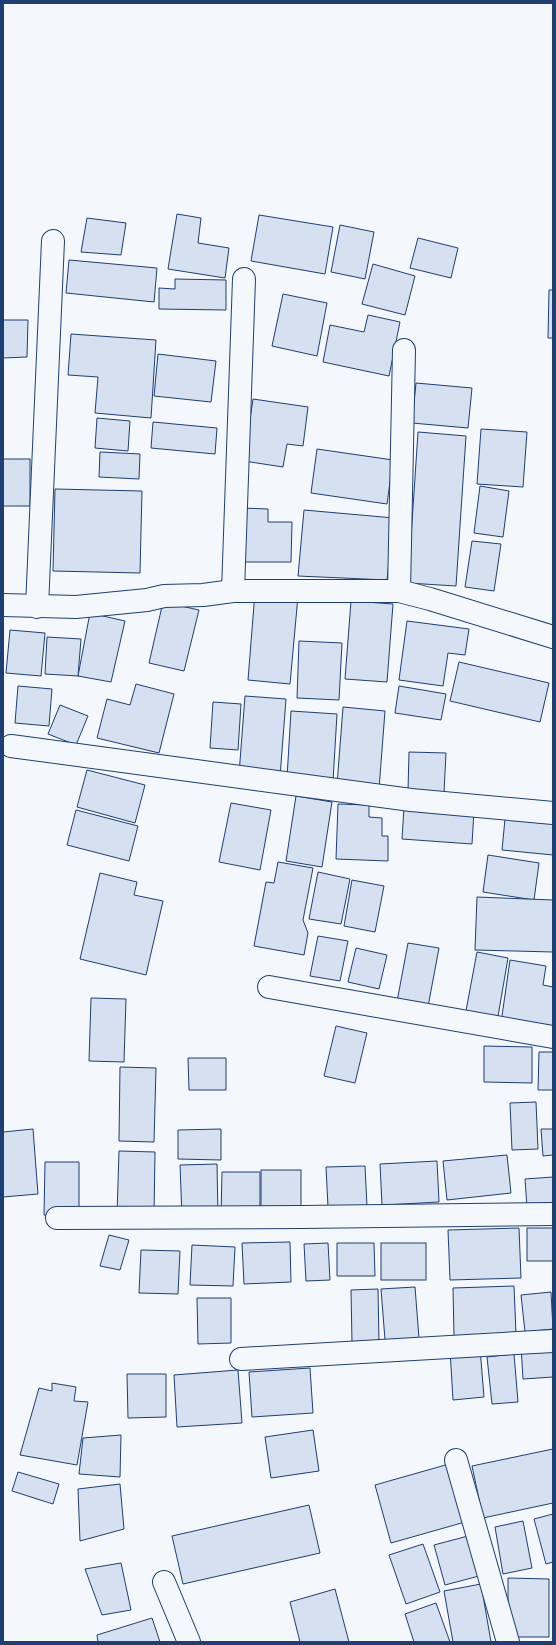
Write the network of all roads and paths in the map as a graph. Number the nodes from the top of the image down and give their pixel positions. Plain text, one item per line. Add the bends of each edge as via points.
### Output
1 (53, 241) dead end
2 (244, 280) dead end
3 (404, 350) dead end
4 (233, 591) junction
5 (399, 591) junction
6 (3, 605) edge
7 (37, 607) junction
8 (553, 637) edge
9 (10, 746) dead end
10 (553, 813) edge
11 (269, 988) dead end
12 (553, 1037) edge
13 (553, 1214) edge
14 (57, 1218) dead end
15 (553, 1341) edge
16 (241, 1359) dead end
17 (456, 1460) dead end
18 (164, 1582) dead end
19 (189, 1642) edge
20 (508, 1642) edge

1 - 7 street
2 - 4 street
3 - 5 street
4 - 5 street
4 - 7 street via 164,596 76,607
5 - 8 street
6 - 7 street
9 - 10 street via 411,800
11 - 12 street
13 - 14 street
15 - 16 street
17 - 20 street
18 - 19 street

